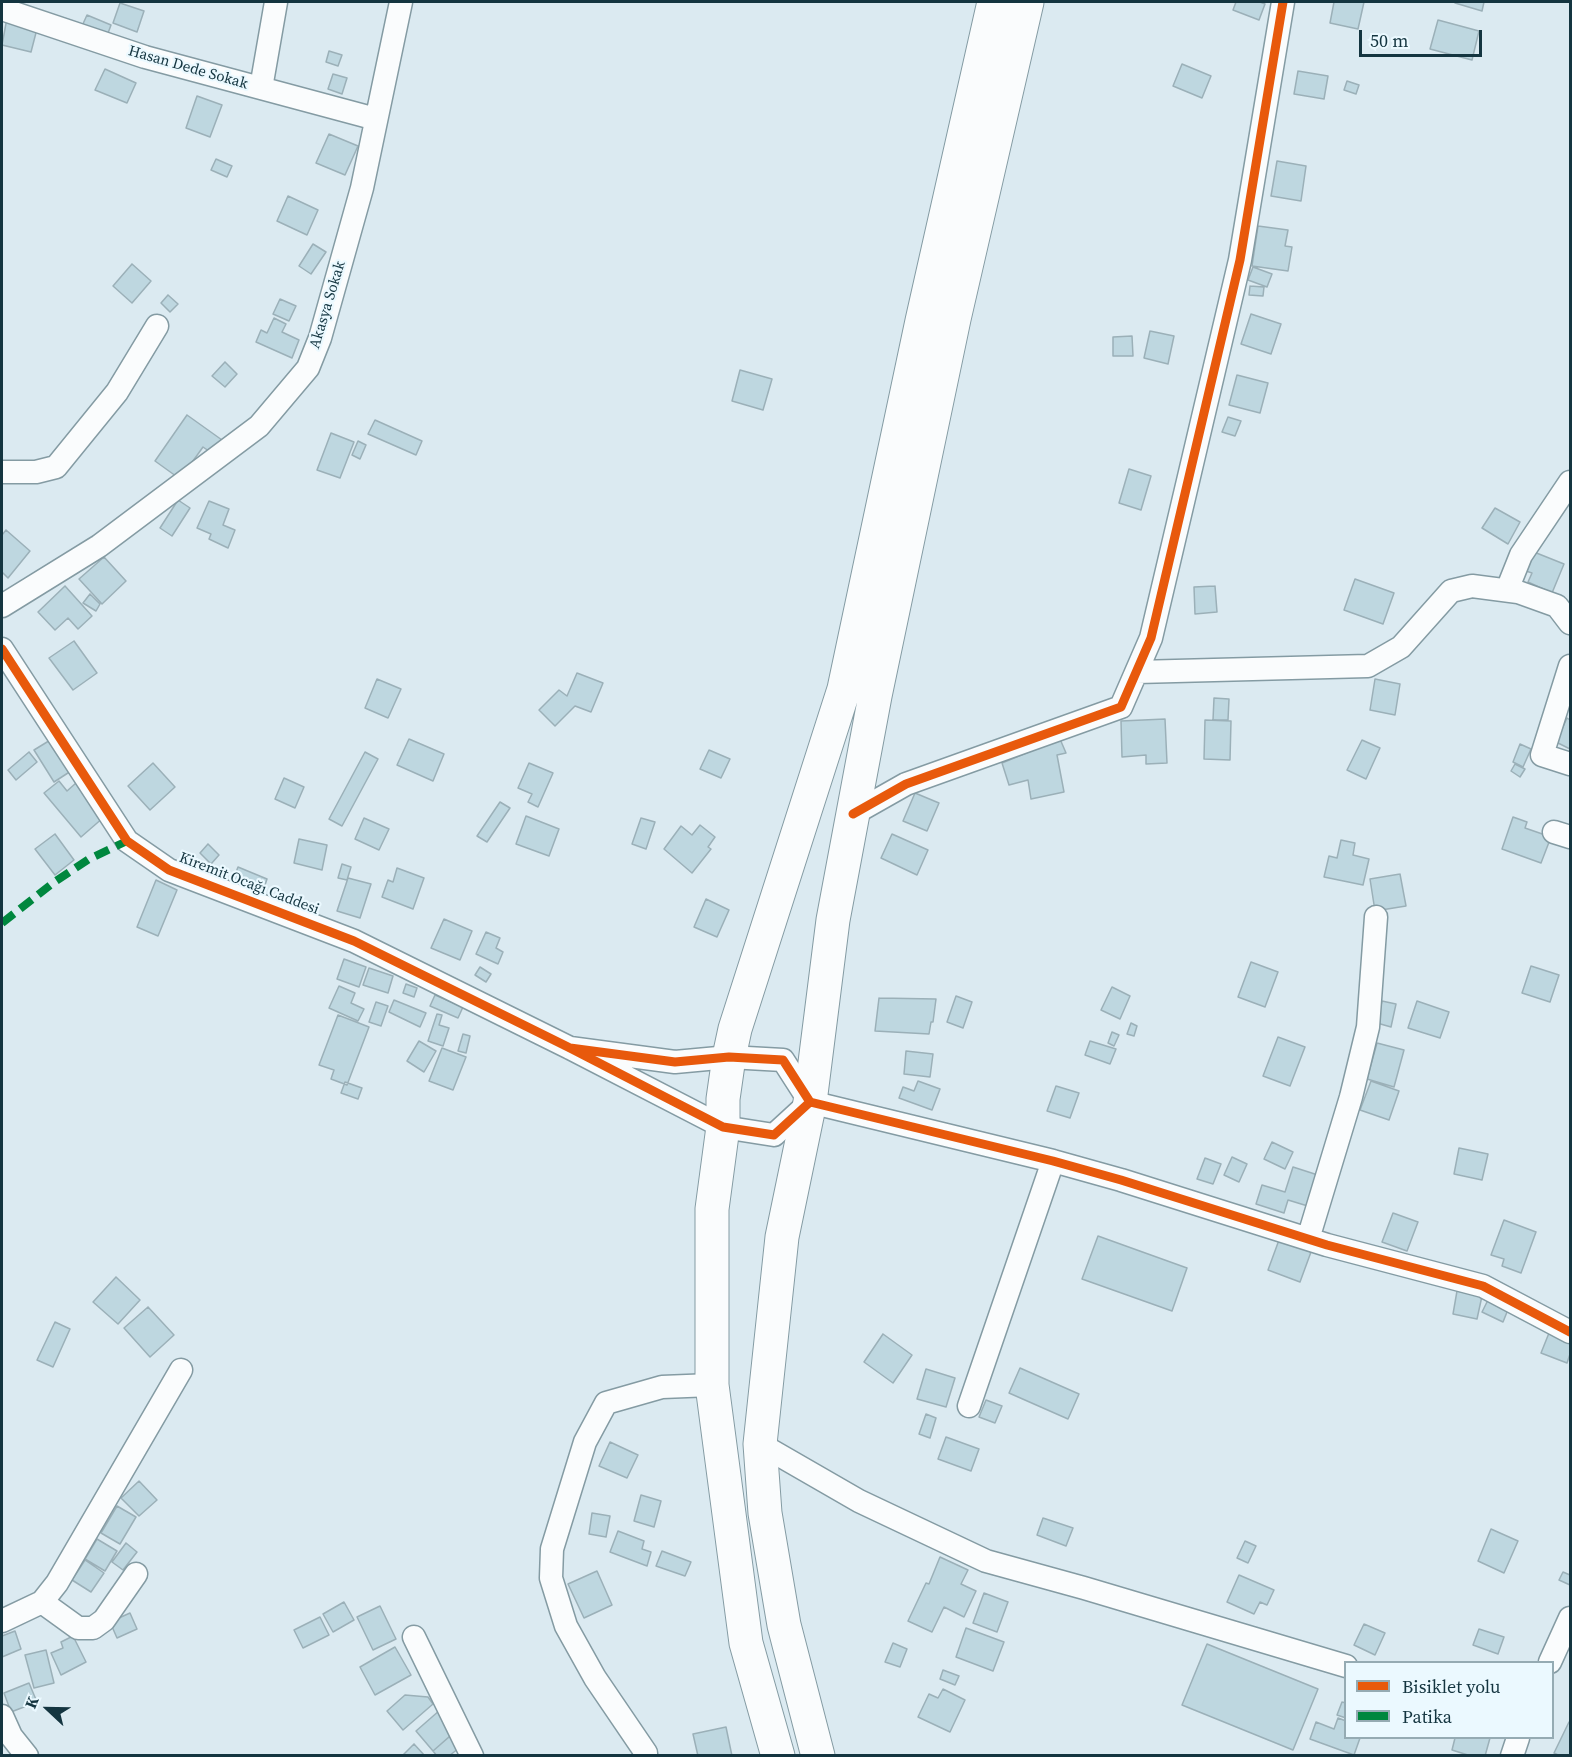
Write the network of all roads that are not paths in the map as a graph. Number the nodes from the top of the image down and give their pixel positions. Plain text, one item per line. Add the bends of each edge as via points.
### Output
1 (276, 2) edge
2 (401, 2) edge
3 (994, 2) edge
4 (1027, 2) edge
5 (1283, 2) edge
6 (2, 9) edge
7 (261, 88) junction
8 (376, 119) junction
9 (157, 326) dead end
10 (2, 472) edge
11 (1570, 482) edge
12 (1507, 590) junction
13 (2, 606) edge
14 (1570, 623) edge
15 (2, 649) edge
16 (1570, 666) edge
17 (1137, 672) junction
18 (1570, 764) edge
19 (853, 814) junction
20 (1377, 917) dead end
21 (570, 1048) junction
22 (729, 1057) junction
23 (810, 1102) junction
24 (723, 1127) junction
25 (1053, 1161) junction
26 (1308, 1239) junction
27 (1570, 1332) edge
28 (181, 1370) dead end
29 (712, 1385) junction
30 (969, 1406) dead end
31 (760, 1444) junction
32 (136, 1574) dead end
33 (42, 1602) junction
34 (1570, 1617) edge
35 (2, 1621) edge
36 (414, 1637) dead end
37 (1550, 1661) edge
38 (1344, 1665) edge
39 (2, 1716) edge
40 (1517, 1739) edge
41 (27, 1755) edge
42 (472, 1755) edge
43 (646, 1755) edge
44 (778, 1755) edge
45 (818, 1755) edge
46 (1512, 1755) edge

1 - 7 street
2 - 8 street, Akasya Sokak
3 - 22 highway via 844,689
4 - 19 highway via 954,320
5 - 17 street via 1240,260 1151,638
6 - 7 street, Hasan Dede Sokak via 145,57
7 - 8 street, Hasan Dede Sokak
8 - 13 street, Akasya Sokak via 362,188 308,368 260,426 99,546
9 - 10 street via 117,392 56,467 36,472
11 - 12 street via 1521,555
12 - 14 street via 1557,606
12 - 17 street via 1472,586 1451,591 1401,648 1368,666
15 - 21 street, Kiremit Ocağı Caddesi via 126,841 169,870 354,941
16 - 18 street via 1542,755
17 - 19 street via 1121,707 906,784
19 - 23 highway via 833,920
20 - 26 street via 1368,1027
21 - 22 street via 675,1062
21 - 24 street, Kiremit Ocağı Caddesi
22 - 23 street via 783,1060
22 - 24 highway
23 - 24 street, Kiremit Ocağı Caddesi via 774,1135
23 - 25 street
23 - 31 highway via 782,1237
24 - 29 highway via 712,1209
25 - 26 street
25 - 30 street
26 - 27 street via 1483,1286
28 - 33 street via 57,1583
29 - 43 street via 662,1387 606,1403 585,1442 552,1549 551,1578 566,1626
29 - 44 highway via 746,1642
31 - 38 street via 859,1501 986,1561
31 - 45 highway via 765,1513 784,1625
32 - 33 street via 104,1620 93,1628 78,1628
33 - 35 street
34 - 37 street
36 - 42 street
39 - 41 street via 11,1736
40 - 46 street

